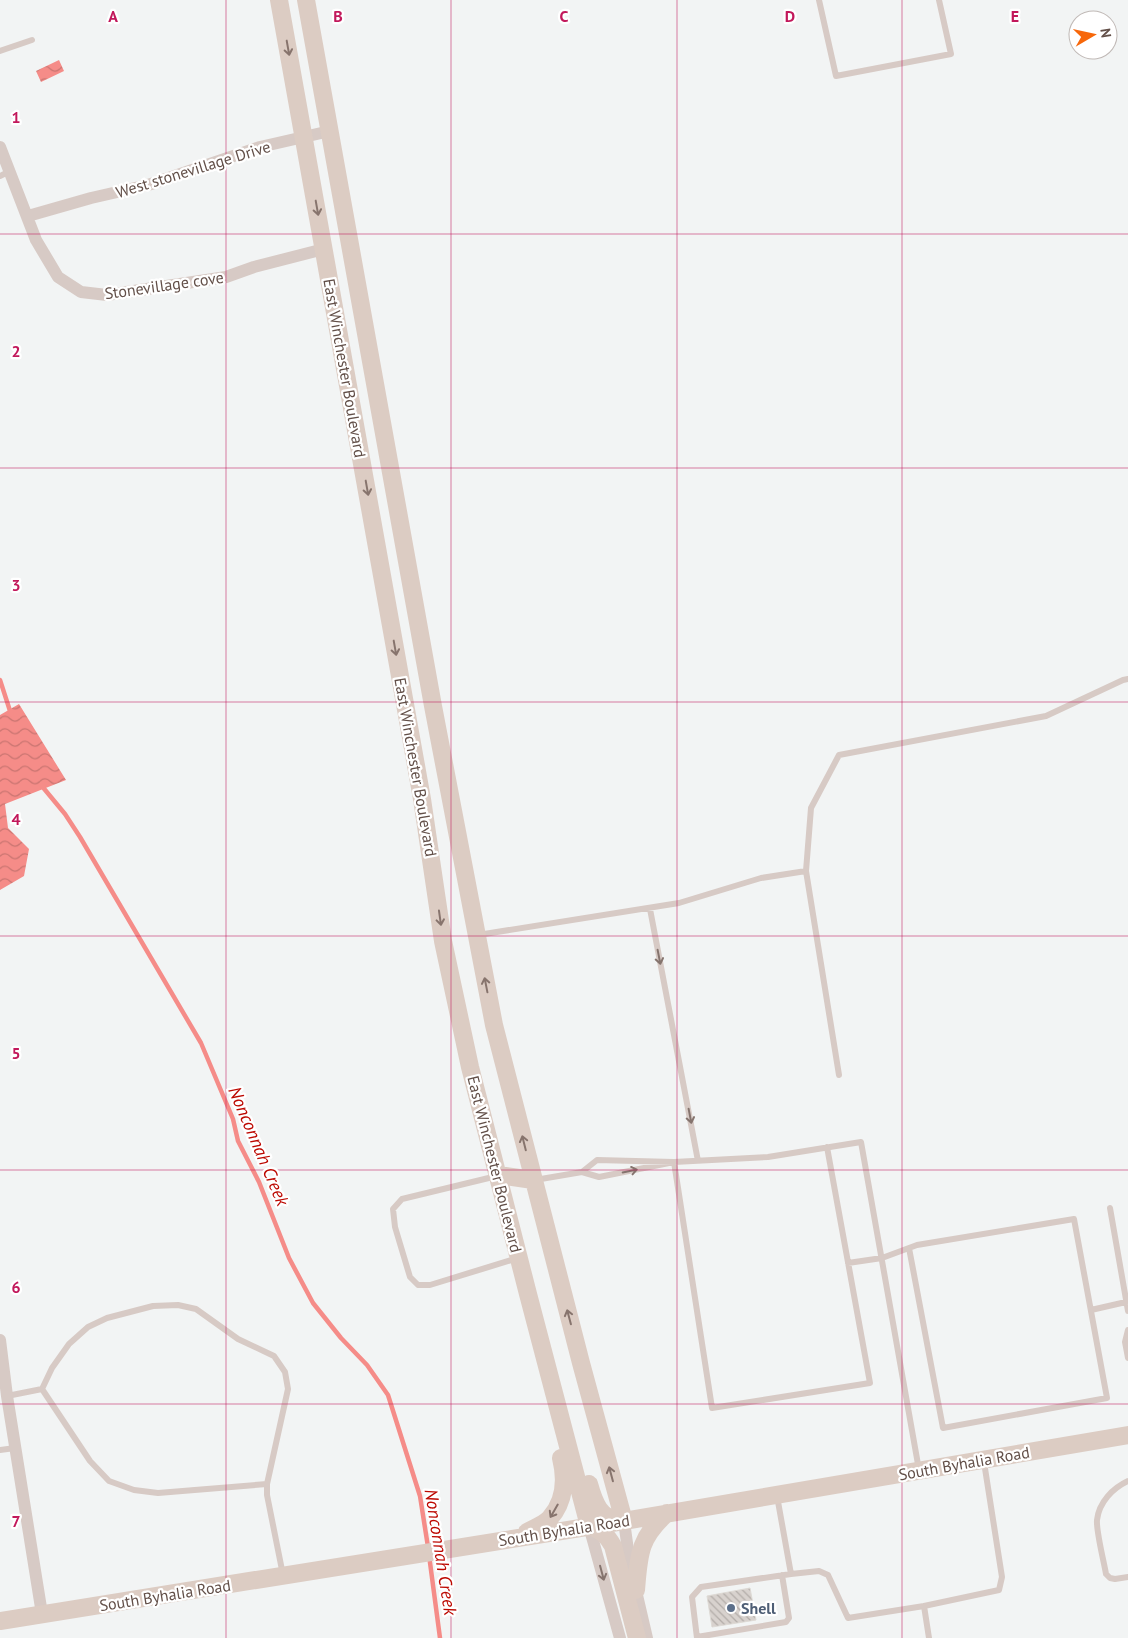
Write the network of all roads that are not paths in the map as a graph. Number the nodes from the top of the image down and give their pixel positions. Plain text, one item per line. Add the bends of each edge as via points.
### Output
1 (279, 0) edge
2 (306, 0) edge
3 (819, 0) edge
4 (939, 0) edge
5 (32, 40) dead end
6 (0, 51) edge
7 (330, 131) junction
8 (304, 136) junction
9 (0, 147) edge
10 (5, 173) edge
11 (28, 216) junction
12 (324, 249) junction
13 (1128, 679) edge
14 (806, 871) junction
15 (650, 909) junction
16 (477, 935) junction
17 (839, 1075) dead end
18 (827, 1147) junction
19 (698, 1161) junction
20 (674, 1162) junction
21 (582, 1172) junction
22 (498, 1175) junction
23 (534, 1180) junction
24 (1110, 1208) dead end
25 (909, 1248) junction
26 (519, 1258) junction
27 (882, 1258) junction
28 (848, 1263) junction
29 (528, 1294) junction
30 (1126, 1302) junction
31 (1091, 1310) junction
32 (1128, 1311) edge
33 (1128, 1330) edge
34 (0, 1340) edge
35 (1128, 1358) edge
36 (42, 1389) junction
37 (5, 1401) edge
38 (1128, 1435) edge
39 (15, 1448) junction
40 (0, 1450) edge
41 (983, 1460) junction
42 (919, 1471) junction
43 (1128, 1481) edge
44 (267, 1484) junction
45 (776, 1494) junction
46 (667, 1513) junction
47 (624, 1521) junction
48 (589, 1526) junction
49 (518, 1538) junction
50 (791, 1574) junction
51 (782, 1575) junction
52 (284, 1576) junction
53 (1128, 1577) edge
54 (636, 1590) junction
55 (924, 1606) junction
56 (42, 1614) junction
57 (0, 1621) edge
58 (697, 1637) edge
59 (620, 1638) edge
60 (636, 1638) edge
61 (647, 1638) edge
62 (929, 1638) edge

1 -> 8 main road, East Winchester Boulevard
2 - 7 main road, East Winchester Boulevard
3 - 4 lane via 836,76 951,54
5 - 6 lane
7 - 8 street, West stonevillage Drive
7 - 16 main road, East Winchester Boulevard
8 - 11 street, West stonevillage Drive via 260,147 148,185
8 -> 12 main road, East Winchester Boulevard
9 - 10 street, Stonevillage cove
10 - 11 street, Stonevillage cove
11 - 12 street, Stonevillage cove via 36,240 58,277 82,292 107,295 226,277
12 -> 22 main road, East Winchester Boulevard via 422,799 444,942 470,1067
13 - 14 lane via 1046,716 839,755 811,808
14 - 15 lane via 761,878
14 - 17 lane
15 - 16 lane
15 -> 19 lane
23 -> 16 main road, East Winchester Boulevard via 494,1025
18 - 19 lane via 768,1157
18 - 27 lane via 861,1142
18 - 28 lane
19 - 20 lane
21 -> 20 lane via 599,1177
20 - 21 lane via 597,1160
20 - 28 lane via 712,1408 870,1383
21 - 23 lane
22 - 23 main road
22 - 26 main road, East Winchester Boulevard
22 - 26 lane via 402,1199 393,1209 395,1227 410,1277 418,1285 430,1285
47 -> 23 main road, East Winchester Boulevard
24 - 30 lane
25 - 27 lane
25 - 31 lane via 1074,1219
25 - 31 lane via 943,1428 1107,1398
26 - 29 main road, East Winchester Boulevard
27 - 28 lane
27 - 42 lane
29 - 47 main road via 557,1362 595,1504 608,1517
29 - 48 main road, East Winchester Boulevard
29 -> 49 main road via 525,1306 565,1474 562,1498 550,1518
30 - 31 lane
30 - 32 lane
33 - 35 lane via 1125,1342
34 - 37 street
36 - 37 lane
36 - 44 lane via 90,1461 109,1481 134,1490 158,1493
36 - 44 lane via 69,1344 88,1327 107,1318 153,1306 178,1305 196,1309 238,1339 274,1356 285,1372 288,1389
37 - 39 street
38 - 41 main road, South Byhalia Road
39 - 40 lane
39 - 56 street
41 - 42 main road, South Byhalia Road
41 - 55 lane via 1002,1577 1000,1590
42 - 45 main road, South Byhalia Road
43 - 53 lane via 1110,1493 1097,1520 1106,1574 1115,1579
44 - 52 lane
45 - 46 main road, South Byhalia Road
45 - 50 lane
46 - 47 main road, South Byhalia Road
46 - 54 main road via 646,1536 640,1549
47 - 48 main road, South Byhalia Road
47 - 54 street
48 - 49 main road, South Byhalia Road
48 -> 59 street
48 - 60 main road via 608,1536 613,1546
49 - 52 main road, South Byhalia Road
50 - 51 lane
50 - 55 lane via 818,1571 828,1575 848,1618
51 - 58 lane via 701,1587 692,1597
51 - 58 lane via 789,1618 786,1622
52 - 56 main road, South Byhalia Road
54 - 61 street
55 - 62 lane
56 - 57 main road, South Byhalia Road

